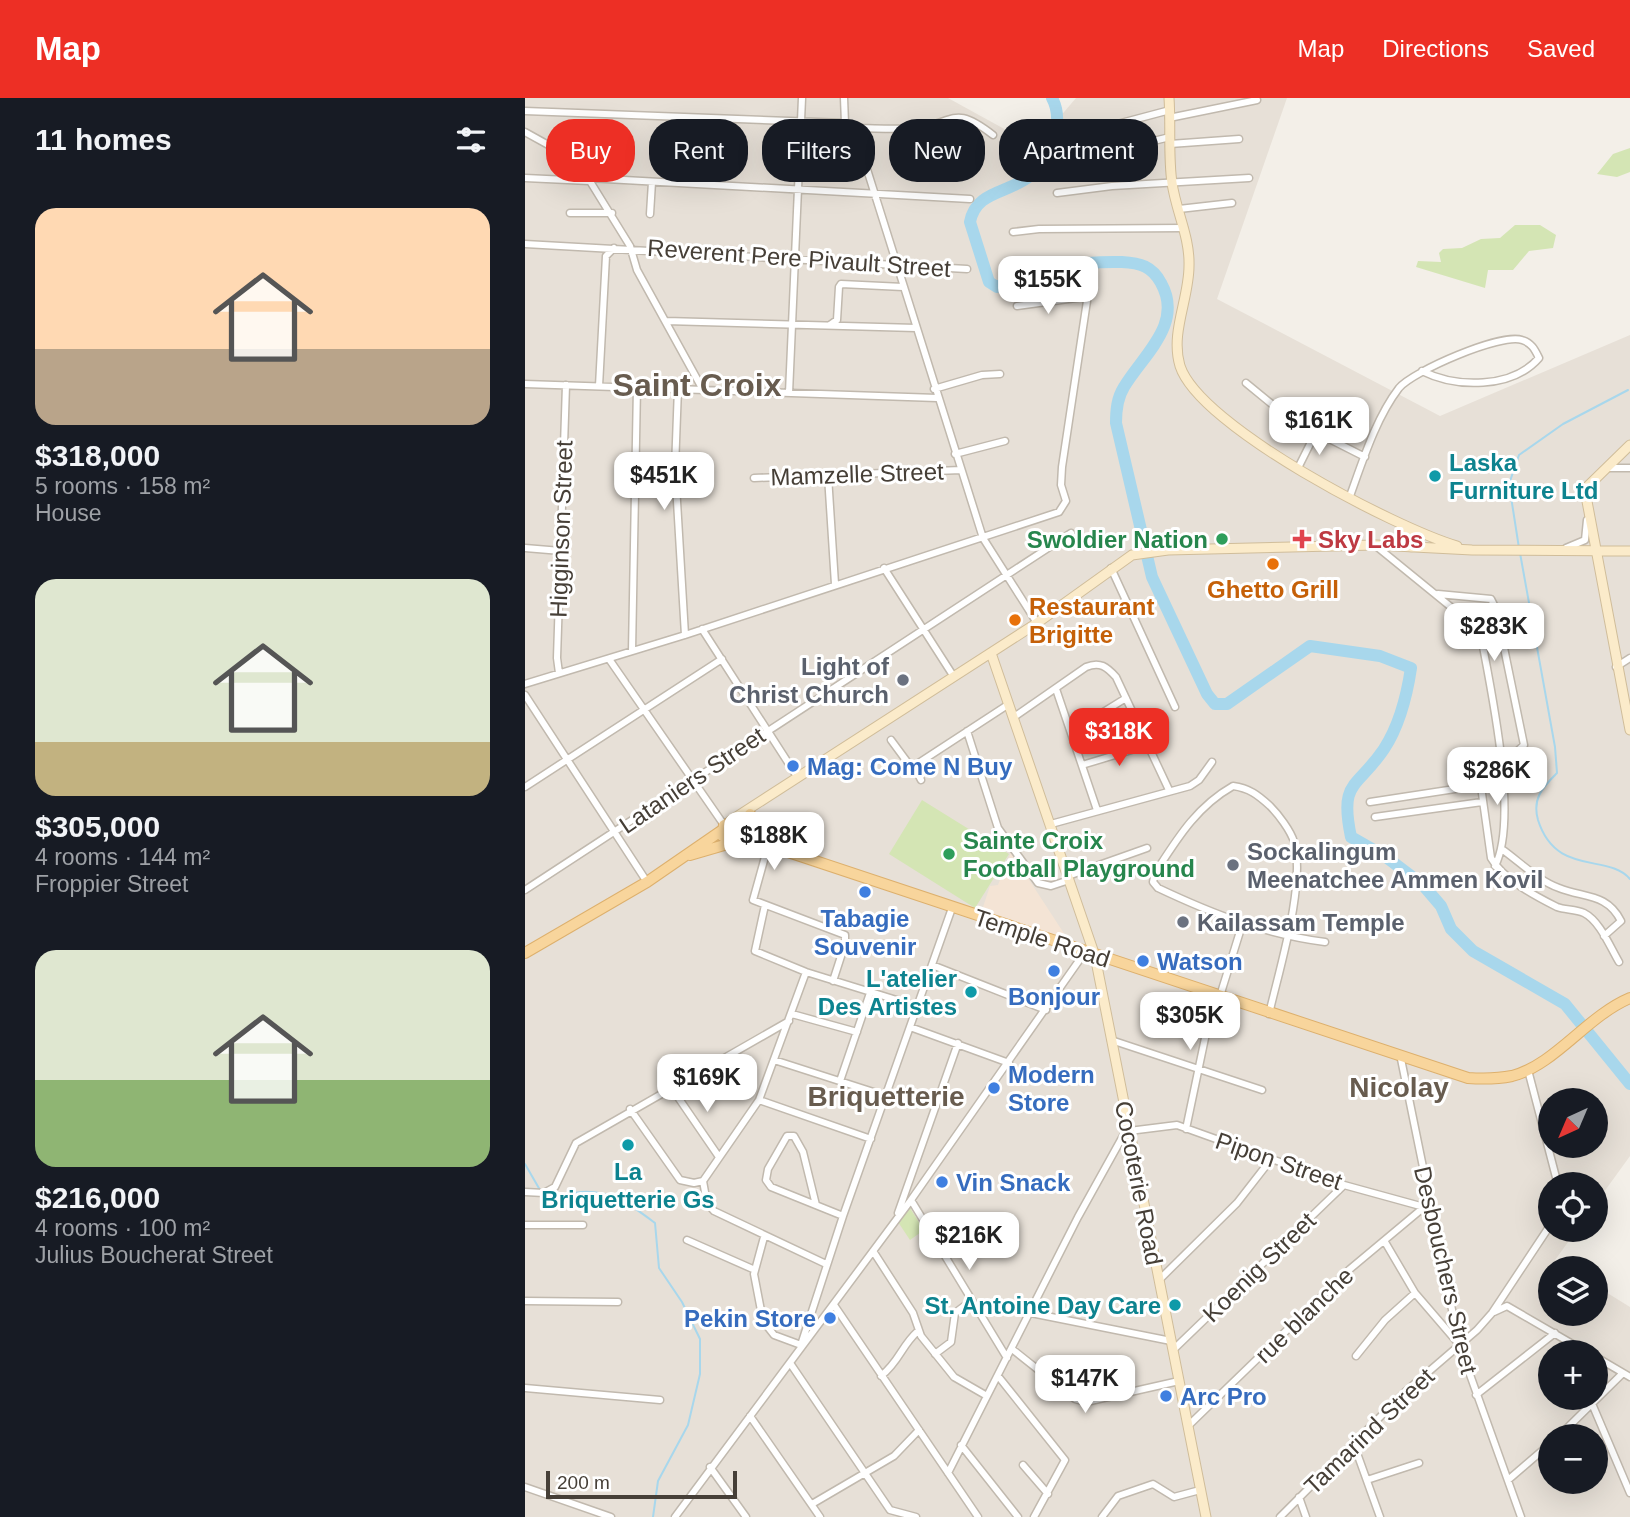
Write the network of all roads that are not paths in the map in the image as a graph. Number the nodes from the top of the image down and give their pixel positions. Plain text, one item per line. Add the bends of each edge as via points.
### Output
1 (802, 98) edge
2 (844, 98) edge
3 (1169, 98) edge
4 (1257, 100) dead end
5 (525, 110) edge
6 (1170, 114) junction
7 (762, 119) edge
8 (802, 119) edge
9 (849, 119) edge
10 (1147, 119) edge
11 (875, 126) edge
12 (525, 132) edge
13 (993, 135) dead end
14 (1239, 139) dead end
15 (1170, 141) junction
16 (1158, 143) edge
17 (546, 144) edge
18 (525, 178) edge
19 (1249, 178) dead end
20 (546, 179) edge
21 (590, 182) edge
22 (652, 182) joint
23 (799, 182) edge
24 (871, 182) edge
25 (1172, 184) junction
26 (799, 190) junction
27 (875, 193) junction
28 (1058, 193) dead end
29 (970, 199) dead end
30 (1232, 203) dead end
31 (1179, 209) junction
32 (570, 213) dead end
33 (612, 213) junction
34 (650, 214) dead end
35 (1185, 228) junction
36 (1013, 232) dead end
37 (525, 244) edge
38 (615, 247) junction
39 (631, 247) junction
40 (796, 259) junction
41 (896, 265) junction
42 (967, 269) dead end
43 (903, 287) junction
44 (1017, 306) dead end
45 (666, 321) junction
46 (794, 324) junction
47 (828, 325) junction
48 (916, 328) junction
49 (1422, 371) junction
50 (1000, 373) dead end
51 (1246, 383) dead end
52 (525, 384) edge
53 (566, 385) junction
54 (600, 386) junction
55 (637, 387) junction
56 (678, 388) junction
57 (702, 388) junction
58 (934, 389) junction
59 (789, 393) junction
60 (937, 398) junction
61 (1315, 434) junction
62 (1005, 441) dead end
63 (1630, 445) edge
64 (955, 454) junction
65 (1365, 457) junction
66 (1298, 468) junction
67 (1607, 468) junction
68 (1630, 468) edge
69 (961, 470) junction
70 (828, 475) junction
71 (754, 478) dead end
72 (1350, 496) junction
73 (1587, 507) junction
74 (1399, 523) junction
75 (1415, 530) junction
76 (1071, 533) dead end
77 (983, 538) junction
78 (1375, 545) junction
79 (1416, 547) junction
80 (525, 548) edge
81 (1472, 550) junction
82 (561, 551) junction
83 (1558, 551) junction
84 (1596, 551) junction
85 (1630, 551) edge
86 (884, 568) junction
87 (1111, 568) junction
88 (1006, 575) junction
89 (835, 584) junction
90 (1436, 594) junction
91 (1038, 623) junction
92 (702, 629) junction
93 (923, 629) junction
94 (685, 635) junction
95 (632, 651) junction
96 (991, 653) junction
97 (1630, 658) edge
98 (610, 659) junction
99 (722, 659) junction
100 (1616, 667) junction
101 (559, 673) junction
102 (954, 677) junction
103 (525, 684) edge
104 (1056, 689) junction
105 (525, 695) edge
106 (1126, 698) junction
107 (1009, 704) junction
108 (1175, 707) dead end
109 (643, 708) junction
110 (1014, 717) junction
111 (768, 730) junction
112 (1630, 730) edge
113 (967, 731) junction
114 (1071, 732) junction
115 (891, 740) dead end
116 (1149, 746) junction
117 (1501, 750) junction
118 (566, 759) junction
119 (1212, 762) dead end
120 (1082, 765) junction
121 (1501, 765) junction
122 (914, 766) junction
123 (798, 778) junction
124 (921, 780) dead end
125 (691, 781) junction
126 (1481, 785) junction
127 (525, 787) edge
128 (1169, 790) junction
129 (1370, 802) dead end
130 (1482, 802) junction
131 (1097, 810) junction
132 (753, 811) junction
133 (1375, 817) dead end
134 (1051, 824) junction
135 (725, 826) junction
136 (742, 828) junction
137 (614, 832) junction
138 (734, 842) junction
139 (760, 842) junction
140 (1147, 848) dead end
141 (1503, 850) junction
142 (690, 855) junction
143 (1495, 866) junction
144 (1069, 878) junction
145 (647, 882) junction
146 (525, 890) edge
147 (765, 905) junction
148 (952, 908) junction
149 (1242, 925) junction
150 (1604, 936) junction
151 (1286, 937) junction
152 (1325, 942) dead end
153 (525, 953) edge
154 (1090, 954) junction
155 (1619, 962) dead end
156 (932, 965) junction
157 (806, 972) junction
158 (833, 981) junction
159 (870, 993) junction
160 (1217, 996) junction
161 (1630, 998) edge
162 (915, 1006) junction
163 (1046, 1010) junction
164 (1269, 1014) junction
165 (791, 1018) junction
166 (910, 1027) junction
167 (857, 1032) junction
168 (1110, 1040) junction
169 (958, 1043) junction
170 (1401, 1059) junction
171 (774, 1060) junction
172 (1009, 1063) junction
173 (1198, 1069) junction
174 (1528, 1070) junction
175 (840, 1081) junction
176 (671, 1087) junction
177 (1262, 1090) dead end
178 (886, 1096) junction
179 (759, 1100) junction
180 (631, 1109) junction
181 (1128, 1129) junction
182 (1186, 1129) junction
183 (870, 1139) junction
184 (719, 1157) junction
185 (1272, 1158) junction
186 (1555, 1172) edge
187 (703, 1181) junction
188 (1344, 1185) junction
189 (525, 1192) edge
190 (911, 1200) junction
191 (816, 1205) junction
192 (1426, 1207) junction
193 (842, 1216) junction
194 (897, 1217) junction
195 (525, 1225) edge
196 (583, 1225) dead end
197 (764, 1237) junction
198 (687, 1240) dead end
199 (1385, 1242) junction
200 (1539, 1242) edge
201 (873, 1251) junction
202 (827, 1265) junction
203 (755, 1270) junction
204 (1159, 1280) junction
205 (1415, 1293) junction
206 (525, 1301) edge
207 (971, 1301) junction
208 (618, 1302) dead end
209 (834, 1305) junction
210 (1031, 1313) junction
211 (1492, 1313) junction
212 (918, 1331) junction
213 (1555, 1333) junction
214 (1567, 1340) edge
215 (801, 1345) junction
216 (1172, 1345) junction
217 (1459, 1345) junction
218 (1012, 1349) junction
219 (935, 1354) junction
220 (1356, 1356) dead end
221 (1007, 1357) junction
222 (790, 1363) junction
223 (1608, 1364) edge
224 (1627, 1375) edge
225 (881, 1376) junction
226 (998, 1376) junction
227 (1179, 1381) junction
228 (525, 1388) edge
229 (1608, 1392) edge
230 (1476, 1395) junction
231 (987, 1396) junction
232 (660, 1400) dead end
233 (1588, 1410) edge
234 (1595, 1410) edge
235 (750, 1416) junction
236 (1573, 1424) edge
237 (1188, 1426) junction
238 (919, 1430) junction
239 (1353, 1442) junction
240 (961, 1446) junction
241 (1538, 1454) edge
242 (1419, 1464) dead end
243 (1023, 1465) dead end
244 (710, 1467) junction
245 (866, 1472) junction
246 (948, 1473) junction
247 (1367, 1480) junction
248 (1508, 1480) junction
249 (525, 1487) edge
250 (1201, 1490) junction
251 (1630, 1493) edge
252 (1048, 1494) junction
253 (1299, 1497) junction
254 (812, 1504) junction
255 (611, 1517) edge
256 (675, 1517) edge
257 (746, 1517) edge
258 (820, 1517) edge
259 (916, 1517) edge
260 (978, 1517) edge
261 (1018, 1517) edge
262 (1034, 1517) edge
263 (1102, 1517) edge
264 (1206, 1517) edge
265 (1280, 1517) edge
266 (1306, 1517) edge
267 (1380, 1517) edge
268 (1521, 1517) edge

1 - 8 street
2 - 9 street
3 - 6 main road
4 - 6 street
5 - 7 street
6 - 10 street
6 - 15 main road
11 - 13 street via 915,128 957,116
12 - 17 street
14 - 15 street
15 - 16 street
15 - 25 main road
18 - 20 street
19 - 25 street
21 - 33 street
22 - 26 street
22 - 34 street
23 - 26 street
24 - 27 street
25 - 28 street
25 - 31 main road
26 - 27 street
26 - 40 street
27 - 29 street
27 - 41 street
30 - 31 street
31 - 35 main road
32 - 33 street
33 - 39 street
35 - 36 street
35 - 66 main road via 1189,267 1176,346 1181,368 1214,410 1265,450
37 - 38 street, Reverent Pere Pivault Street
38 - 39 street, Reverent Pere Pivault Street
38 - 54 street via 606,256
39 - 40 street, Reverent Pere Pivault Street
39 - 45 street via 637,270
40 - 41 street, Reverent Pere Pivault Street
40 - 46 street
41 - 42 street, Reverent Pere Pivault Street
41 - 43 street
43 - 47 street via 842,284 837,320
43 - 48 street
44 - 77 street via 1083,298 1087,304 1062,467 1066,501 1063,508
45 - 46 street
45 - 57 street
46 - 47 street
46 - 59 street
47 - 48 street
48 - 58 street
49 - 49 street via 1463,383 1507,378 1530,368 1539,358 1533,346 1520,339 1487,345
49 - 65 street via 1398,390
50 - 58 street
51 - 61 street
52 - 53 street
53 - 54 street
53 - 82 street, Higginson Street
54 - 55 street
55 - 56 street
55 - 95 street
56 - 57 street
56 - 94 street via 675,468
57 - 59 street
58 - 60 street
59 - 60 street
60 - 64 street
61 - 65 street
61 - 66 street
62 - 64 street
63 - 67 main road
64 - 69 street
65 - 72 street
66 - 72 main road
67 - 68 street
67 - 73 main road via 1588,486
69 - 70 street, Mamzelle Street
69 - 77 street
70 - 71 street, Mamzelle Street
70 - 89 street
72 - 74 main road
73 - 83 street via 1585,540
73 - 84 main road
74 - 75 main road
74 - 79 main road
75 - 79 main road
75 - 81 main road
76 - 88 street, Lataniers Street
77 - 86 street
77 - 88 street
78 - 79 main road
78 - 87 main road via 1152,552 1132,555
78 - 90 street
79 - 81 main road
80 - 82 street
81 - 83 main road
82 - 101 street, Higginson Street
83 - 84 main road
84 - 85 main road
84 - 100 main road
86 - 89 street
86 - 93 street
87 - 91 main road
87 - 108 street
88 - 91 street
88 - 93 street, Lataniers Street
89 - 92 street
90 - 117 street via 1481,636
90 - 121 street via 1481,596 1491,600 1496,609 1524,745
91 - 96 main road
92 - 94 street
92 - 99 street
93 - 102 street
93 - 111 street, Lataniers Street
94 - 95 street
95 - 98 street
96 - 102 main road
96 - 107 main road, Cocoterie Road
97 - 100 street
98 - 101 street
98 - 109 street
99 - 109 street
99 - 111 street
100 - 112 main road
101 - 103 street
102 - 123 main road
104 - 106 street via 1086,667 1101,664 1116,677
104 - 110 street
104 - 114 street
105 - 118 street
106 - 114 street
106 - 116 street
107 - 110 main road, Cocoterie Road
107 - 113 street
109 - 118 street
109 - 125 street
110 - 134 main road, Cocoterie Road
111 - 123 street
111 - 125 street, Lataniers Street
113 - 122 street
113 - 144 street via 1003,838 1038,883 1051,886
114 - 120 street
115 - 122 street
116 - 120 street
116 - 128 street
117 - 121 street
117 - 126 street via 1479,772
118 - 127 street
118 - 137 street
119 - 128 street via 1194,784
120 - 131 street
121 - 141 street
122 - 124 street
123 - 132 main road
125 - 135 street
125 - 137 street, Lataniers Street
126 - 129 street
126 - 130 street
128 - 131 street
130 - 133 street
130 - 143 street
131 - 134 street
132 - 135 main road
132 - 136 main road
132 - 139 main road via 749,826
134 - 144 main road, Cocoterie Road
135 - 136 main road, Temple Road
135 - 138 main road via 722,837
135 - 142 main road
136 - 138 main road
136 - 139 main road, Temple Road
137 - 145 street
137 - 146 street, Lataniers Street
138 - 139 main road, Temple Road
138 - 142 main road
139 - 147 street via 752,898
139 - 148 main road, Temple Road
140 - 144 street
141 - 143 street
141 - 150 street via 1560,889 1590,894 1607,903 1621,921
142 - 145 main road
143 - 150 street via 1560,908 1583,912
144 - 154 main road, Cocoterie Road
145 - 153 main road
147 - 157 street via 755,951
147 - 158 street via 845,935
148 - 154 main road, Temple Road
148 - 156 street
149 - 151 street
149 - 151 street via 1153,882 1154,873 1195,814 1233,786 1256,793 1274,810 1294,841 1297,880
149 - 160 street
150 - 155 street
151 - 152 street
151 - 164 street
154 - 160 main road, Temple Road
154 - 163 street
154 - 168 main road, Cocoterie Road
156 - 162 street
156 - 163 street
157 - 158 street
157 - 165 street
158 - 159 street
159 - 162 street
159 - 167 street
160 - 164 main road, Temple Road
160 - 173 street
161 - 174 main road, Temple Road via 1602,1012
162 - 166 street
163 - 172 street
164 - 170 main road, Temple Road
165 - 167 street
165 - 171 street
165 - 176 street
166 - 169 street
166 - 178 street
167 - 175 street
168 - 173 street
168 - 181 main road, Cocoterie Road
169 - 172 street
169 - 194 street
170 - 174 main road, Temple Road via 1468,1079 1493,1079
170 - 192 street, Desbouchers Street
171 - 175 street
171 - 179 street
172 - 190 street
173 - 177 street
173 - 182 street
174 - 186 street
175 - 178 street
176 - 180 street
176 - 184 street
178 - 183 street
179 - 183 street
179 - 184 street
180 - 187 street via 680,1180
180 - 189 street via 573,1145 556,1185 544,1193
181 - 182 street, Pipon Street via 1164,1124
181 - 204 main road, Cocoterie Road
181 - 210 street via 1078,1216
182 - 185 street, Pipon Street
183 - 193 street
184 - 187 street
185 - 188 street, Pipon Street
185 - 204 street via 1237,1203
187 - 197 street via 713,1211
188 - 192 street, Pipon Street
188 - 216 street, Koenig Street
190 - 194 street
190 - 207 street
191 - 191 street via 771,1187 767,1180 768,1169 789,1135 803,1152
191 - 193 street
192 - 199 street, rue blanche
192 - 217 street, Desbouchers Street
193 - 202 street
194 - 201 street
195 - 196 street
197 - 202 street
197 - 203 street
198 - 203 street
199 - 205 street
199 - 237 street, rue blanche via 1350,1269
200 - 211 street, Tamarind Street
201 - 209 street
201 - 212 street via 913,1313
202 - 215 street
203 - 215 street via 766,1329
204 - 216 main road, Cocoterie Road
205 - 217 street
205 - 220 street
206 - 208 street
207 - 219 street via 955,1314 951,1342
207 - 221 street
209 - 215 street
209 - 225 street
210 - 216 street
210 - 218 street
211 - 213 street via 1507,1306
211 - 217 street, Tamarind Street
212 - 219 street
212 - 225 street via 903,1346 897,1363
213 - 214 street
213 - 230 street
215 - 222 street
216 - 227 main road, Cocoterie Road
217 - 230 street, Desbouchers Street
217 - 239 street, Tamarind Street
218 - 221 street
218 - 227 street via 1075,1399 1086,1402
219 - 231 street via 954,1377
221 - 226 street
222 - 235 street
222 - 245 street
223 - 224 street
224 - 229 street
225 - 238 street
226 - 231 street
226 - 252 street via 1065,1460
227 - 237 main road, Cocoterie Road
228 - 232 street
230 - 248 street, Desbouchers Street
231 - 240 street
233 - 236 street
234 - 251 street
235 - 244 street
235 - 254 street
237 - 250 main road, Cocoterie Road
238 - 245 street via 894,1456
238 - 246 street
239 - 247 street
239 - 253 street, Tamarind Street
240 - 246 street
240 - 261 street
241 - 248 street
242 - 247 street
243 - 252 street
244 - 256 street
244 - 257 street
245 - 254 street
245 - 259 street via 890,1510
246 - 260 street
247 - 267 street
248 - 268 street, Desbouchers Street
249 - 255 street
250 - 263 street via 1174,1497 1153,1484 1118,1496
250 - 264 main road, Cocoterie Road
252 - 262 street
253 - 265 street, Tamarind Street
253 - 266 street
254 - 258 street

